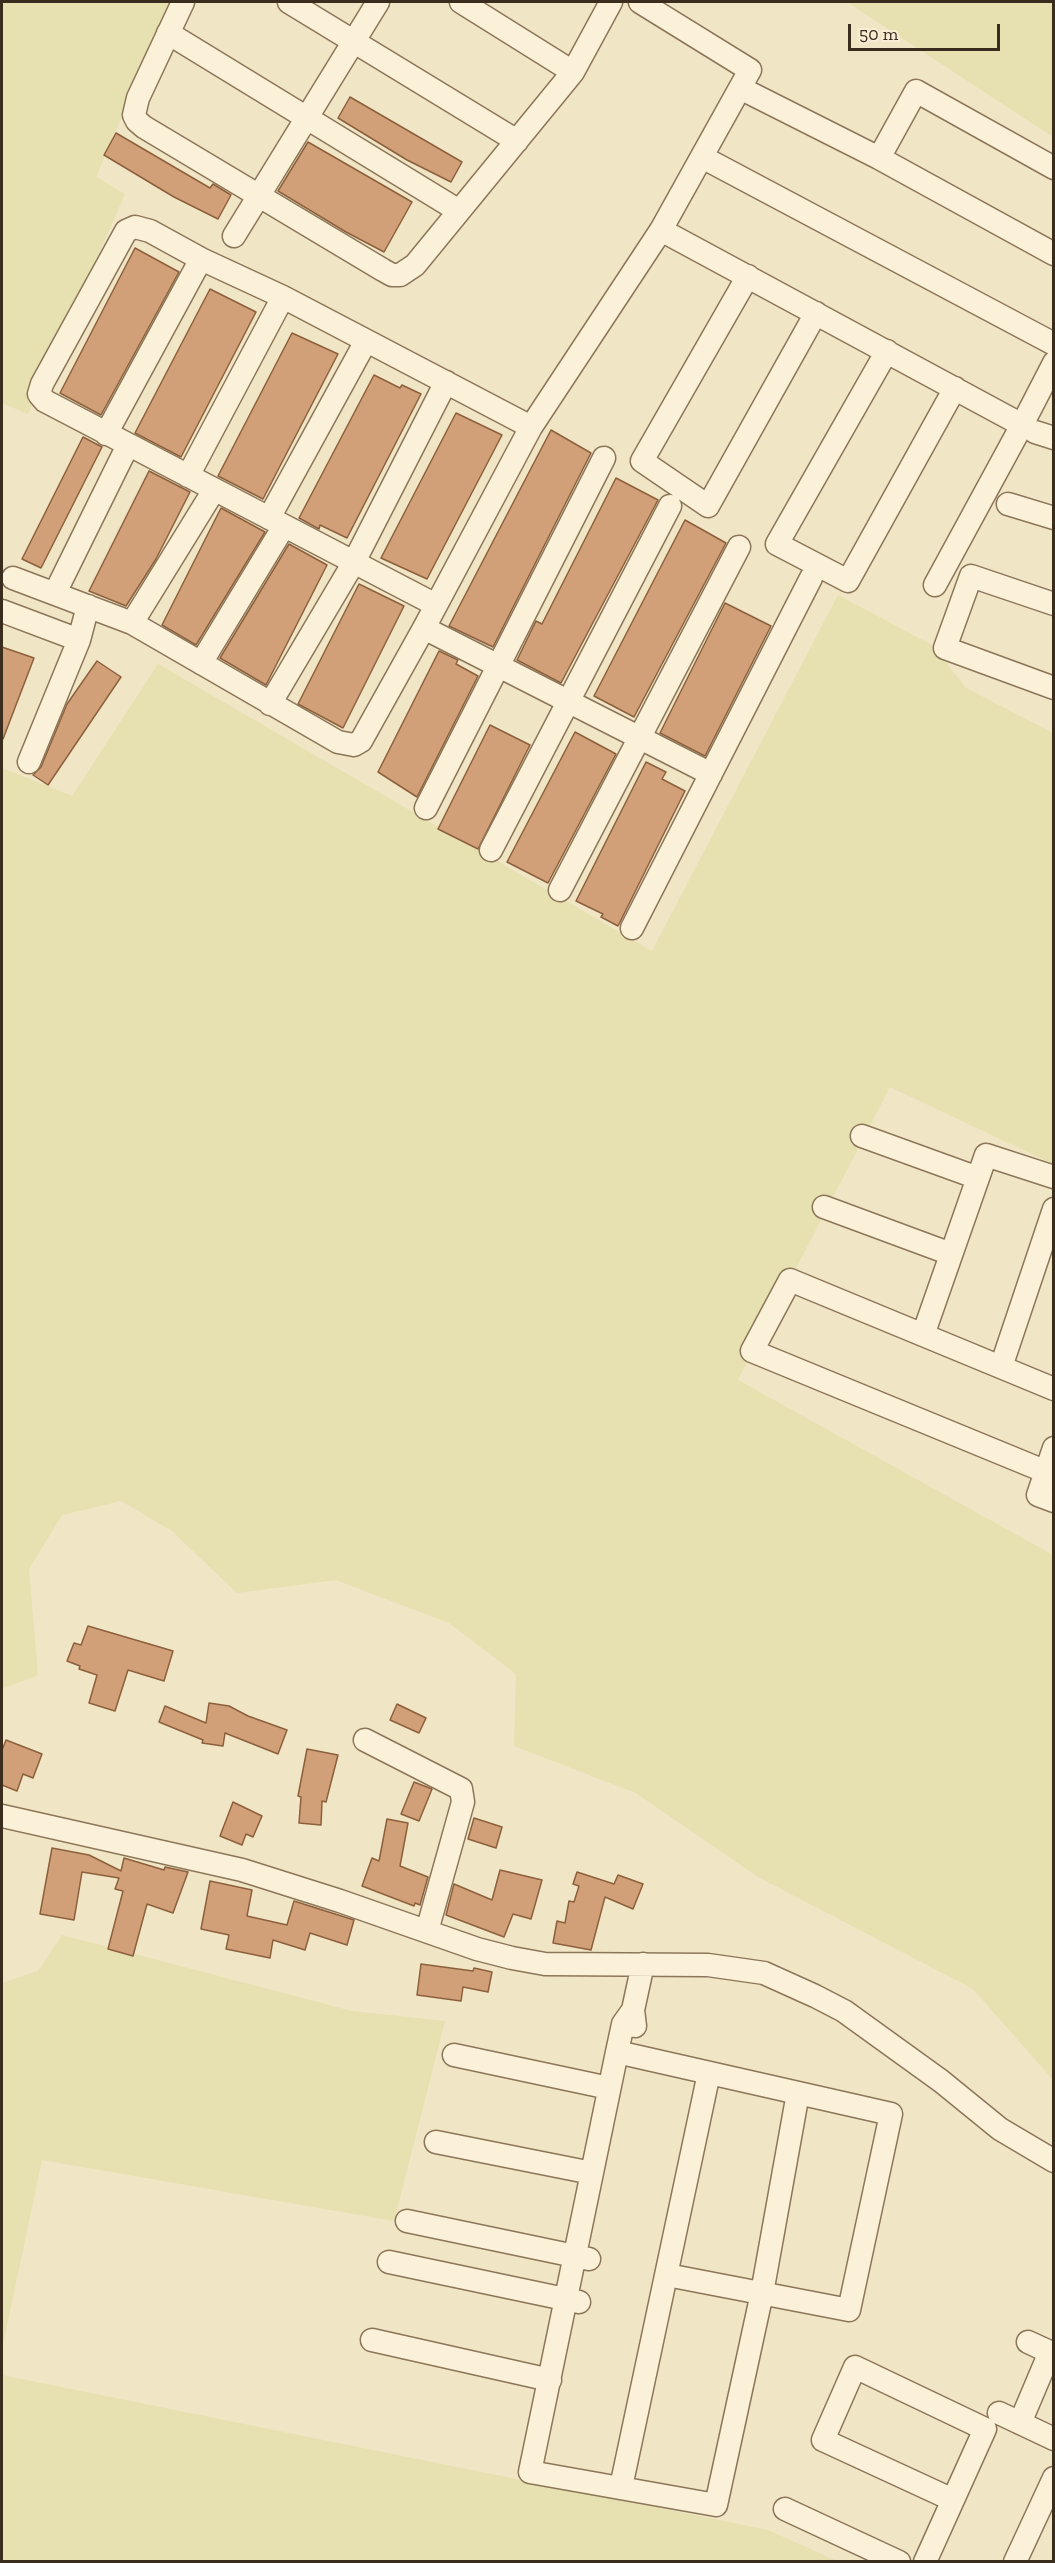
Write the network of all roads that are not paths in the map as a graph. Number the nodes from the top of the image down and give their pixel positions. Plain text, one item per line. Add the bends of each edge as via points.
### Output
1 (183, 2) edge
2 (290, 2) edge
3 (378, 2) edge
4 (461, 2) edge
5 (611, 2) edge
6 (640, 2) edge
7 (168, 33) junction
8 (354, 41) junction
9 (573, 72) junction
10 (740, 88) junction
11 (307, 118) junction
12 (517, 141) junction
13 (702, 157) junction
14 (879, 158) junction
15 (1053, 168) edge
16 (259, 195) junction
17 (459, 211) junction
18 (661, 230) junction
19 (234, 236) dead end
20 (1053, 254) edge
21 (201, 259) junction
22 (748, 276) junction
23 (283, 297) junction
24 (816, 313) junction
25 (366, 340) junction
26 (1053, 344) edge
27 (887, 351) junction
28 (1053, 363) edge
29 (446, 382) junction
30 (955, 388) junction
31 (531, 427) junction
32 (1037, 432) edge
33 (106, 434) junction
34 (128, 445) junction
35 (604, 458) dead end
36 (188, 476) junction
37 (214, 490) junction
38 (1008, 504) dead end
39 (670, 506) dead end
40 (1053, 518) edge
41 (276, 522) junction
42 (739, 547) dead end
43 (354, 562) junction
44 (13, 578) dead end
45 (811, 578) dead end
46 (935, 585) dead end
47 (55, 593) junction
48 (1053, 604) edge
49 (436, 605) junction
50 (88, 606) junction
51 (2, 611) edge
52 (132, 623) junction
53 (424, 628) junction
54 (79, 640) junction
55 (201, 663) junction
56 (498, 666) junction
57 (1053, 688) edge
58 (568, 702) junction
59 (270, 704) junction
60 (640, 738) junction
61 (29, 762) dead end
62 (711, 774) junction
63 (426, 808) dead end
64 (491, 850) dead end
65 (560, 890) dead end
66 (632, 928) dead end
67 (862, 1136) dead end
68 (1053, 1177) edge
69 (978, 1178) junction
70 (824, 1208) dead end
71 (1053, 1209) edge
72 (951, 1254) junction
73 (923, 1335) junction
74 (1001, 1367) junction
75 (1053, 1389) edge
76 (1053, 1448) edge
77 (1049, 1474) edge
78 (1053, 1501) edge
79 (365, 1740) dead end
80 (2, 1816) edge
81 (427, 1931) junction
82 (643, 1964) junction
83 (623, 2054) junction
84 (454, 2055) dead end
85 (709, 2073) junction
86 (609, 2088) junction
87 (798, 2093) junction
88 (436, 2142) dead end
89 (1053, 2161) edge
90 (592, 2173) junction
91 (407, 2221) dead end
92 (582, 2257) junction
93 (389, 2262) dead end
94 (667, 2275) junction
95 (762, 2293) junction
96 (573, 2301) junction
97 (372, 2340) dead end
98 (1028, 2342) dead end
99 (1052, 2353) edge
100 (550, 2380) junction
101 (999, 2413) dead end
102 (1020, 2423) junction
103 (1053, 2439) edge
104 (546, 2474) junction
105 (1053, 2478) edge
106 (621, 2487) junction
107 (953, 2500) junction
108 (785, 2509) dead end
109 (898, 2562) edge
110 (925, 2562) edge
111 (1015, 2562) edge

1 - 7 street
2 - 8 street
3 - 8 street
4 - 9 street
5 - 9 street
6 - 10 street via 750,70
7 - 11 street
7 - 16 street via 138,98 134,116 144,127
8 - 11 street
8 - 12 street
9 - 12 street
10 - 13 street
10 - 14 street
11 - 16 street
11 - 17 street
12 - 17 street
13 - 18 street
13 - 26 street
14 - 15 street via 916,91
14 - 20 street
16 - 17 street via 392,275 400,275 415,265
16 - 19 street
18 - 22 street
18 - 31 street
21 - 23 street
21 - 33 street
21 - 33 street via 150,231 135,227 126,231 42,384 39,394 45,401
22 - 24 street
22 - 24 street via 642,461 708,506
23 - 25 street
23 - 36 street
24 - 27 street
25 - 29 street
25 - 41 street
27 - 30 street
27 - 30 street via 777,544 848,581
28 - 32 street
29 - 31 street
29 - 43 street
30 - 32 street
31 - 49 street
32 - 46 street
33 - 34 street
34 - 36 street
34 - 47 street
35 - 56 street
36 - 37 street
37 - 41 street
37 - 52 street
38 - 40 street
39 - 58 street
41 - 43 street
41 - 55 street
42 - 60 street
43 - 49 street
43 - 59 street
44 - 47 street
45 - 62 street
47 - 50 street
48 - 57 street via 971,576 945,648
49 - 53 street
50 - 52 street
50 - 54 street
51 - 54 street
52 - 55 street
53 - 56 street
53 - 59 street via 361,741 354,745 338,741
54 - 61 street
55 - 59 street
56 - 58 street
56 - 63 street
58 - 60 street
58 - 64 street
60 - 62 street
60 - 65 street
62 - 66 street
67 - 69 street
68 - 69 street via 986,1155
69 - 72 street
70 - 72 street
71 - 74 street
72 - 73 street
73 - 74 street
73 - 77 street via 790,1280 752,1351
74 - 75 street
76 - 77 street
77 - 78 street via 1038,1495
79 - 81 street via 461,1789 463,1802
80 - 81 street via 242,1870
81 - 82 street via 495,1954 545,1964
82 - 83 street via 633,2010 623,2024
82 - 89 street via 738,1968 764,1973 815,1995 844,2011 1021,2143
83 - 85 street
83 - 86 street
83 - 92 street
84 - 86 street
85 - 87 street
85 - 94 street
86 - 90 street
87 - 95 street
87 - 95 street via 891,2114 849,2310
88 - 90 street
90 - 92 street
91 - 92 street
92 - 96 street
93 - 96 street
94 - 95 street
94 - 106 street
95 - 106 street via 716,2505
96 - 100 street
96 - 104 street
97 - 100 street
98 - 99 street
99 - 102 street
100 - 104 street via 530,2472
101 - 102 street
102 - 103 street
104 - 106 street
105 - 111 street
107 - 107 street via 985,2429 855,2367 823,2440
107 - 110 street
108 - 109 street

